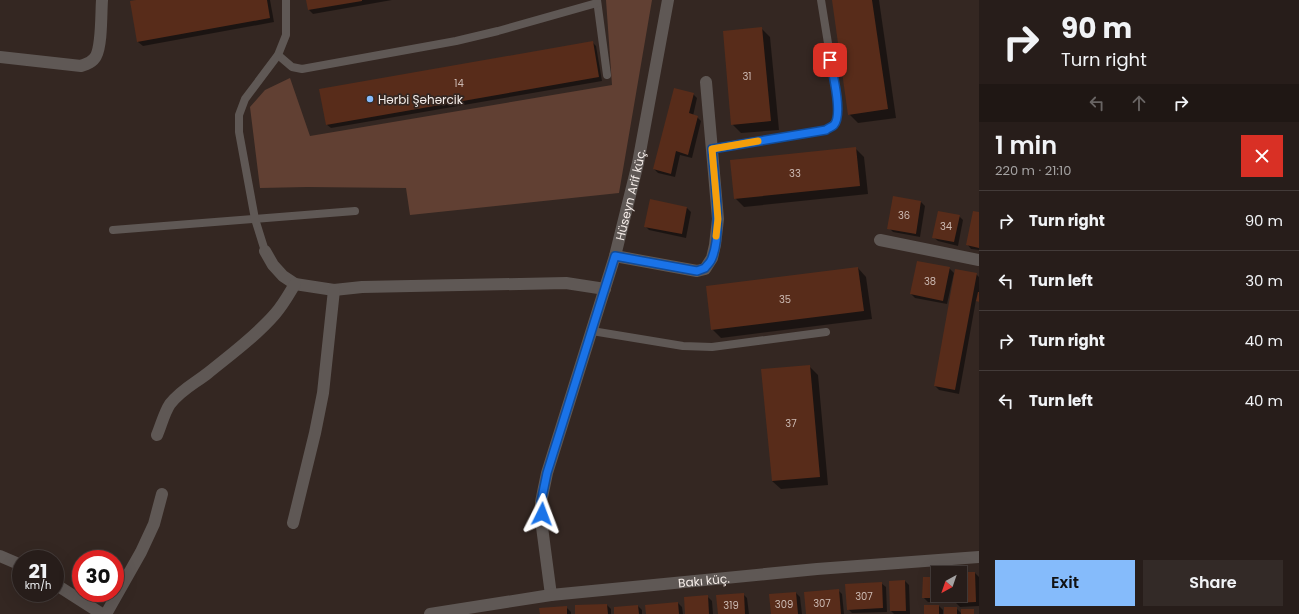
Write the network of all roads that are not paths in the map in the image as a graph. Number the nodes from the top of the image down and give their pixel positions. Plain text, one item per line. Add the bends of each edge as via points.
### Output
1 (102, 0) edge
2 (286, 0) edge
3 (668, 0) edge
4 (821, 0) edge
5 (597, 1) edge
6 (278, 55) junction
7 (0, 57) edge
8 (607, 75) dead end
9 (706, 82) dead end
10 (712, 149) junction
11 (355, 211) dead end
12 (256, 219) junction
13 (113, 230) dead end
14 (880, 240) dead end
15 (265, 251) joint
16 (615, 256) junction
17 (979, 260) edge
18 (295, 284) junction
19 (605, 289) junction
20 (334, 290) junction
21 (592, 331) junction
22 (826, 332) dead end
23 (157, 435) dead end
24 (162, 494) dead end
25 (293, 523) dead end
26 (0, 556) edge
27 (979, 557) edge
28 (12, 561) edge
29 (64, 590) edge
30 (551, 595) junction
31 (102, 614) edge
32 (106, 614) edge
33 (430, 614) edge

1 - 7 street via 100,40 96,56 90,63 81,66
2 - 6 lane via 286,35
3 - 16 street, Hüseyn Arif küç. via 638,164
4 - 10 lane via 838,105 835,125 826,130
5 - 6 lane via 498,32 302,69 292,67
5 - 8 lane
6 - 12 lane via 245,99 239,115 239,132
9 - 10 street
10 - 16 street via 718,219 712,258 705,268 697,271
11 - 12 lane
12 - 13 lane
12 - 15 lane
14 - 17 street
15 - 18 street via 272,265
16 - 19 street, Hüseyn Arif küç.
18 - 20 street
18 - 23 street via 274,316 212,370 180,393 169,406
19 - 20 street via 566,284
19 - 21 street, Hüseyn Arif küç.
20 - 25 street via 323,393
21 - 22 lane via 683,346 712,347
21 - 30 street, Hüseyn Arif küç. via 547,473 541,502
24 - 32 street via 154,524 141,552
26 - 28 street
27 - 30 street, Bakı küç. via 817,569
29 - 31 street
30 - 33 street, Bakı küç.

